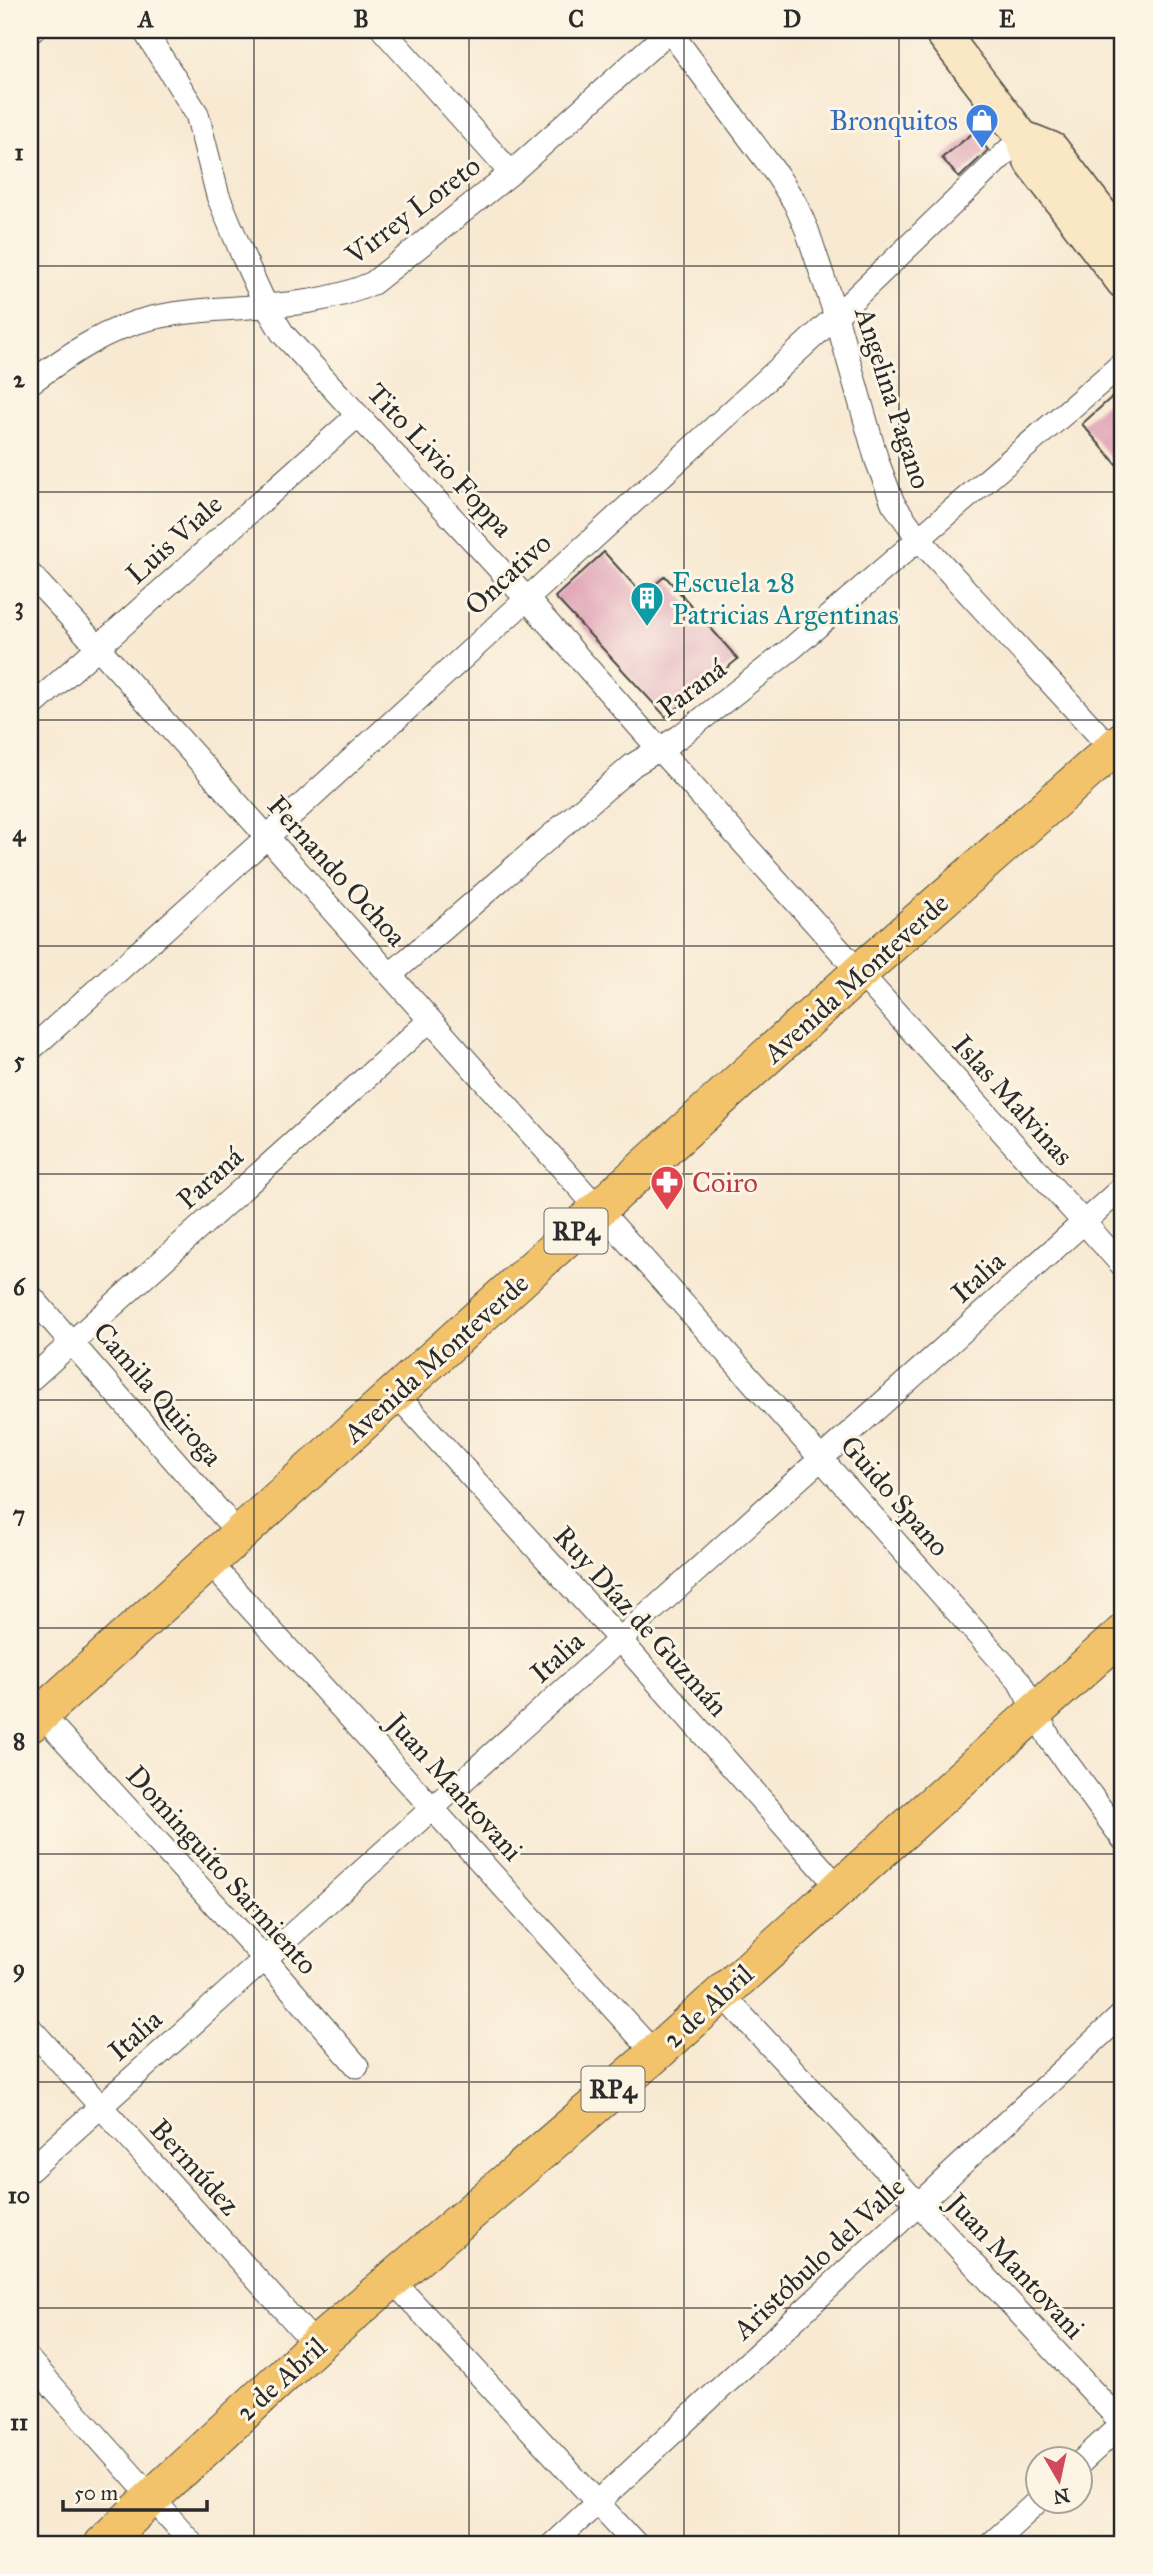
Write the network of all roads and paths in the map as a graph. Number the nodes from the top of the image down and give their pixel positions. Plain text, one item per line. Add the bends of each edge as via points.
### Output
1 (144, 30) edge
2 (383, 30) edge
3 (669, 30) edge
4 (940, 30) edge
5 (1022, 137) junction
6 (510, 173) junction
7 (1123, 242) edge
8 (1123, 282) edge
9 (265, 304) junction
10 (836, 316) junction
11 (1123, 363) edge
12 (30, 383) edge
13 (358, 415) junction
14 (918, 538) junction
15 (30, 574) edge
16 (526, 598) junction
17 (97, 646) junction
18 (30, 708) edge
19 (659, 749) junction
20 (1120, 751) edge
21 (267, 837) junction
22 (859, 973) junction
23 (390, 975) junction
24 (429, 1021) junction
25 (30, 1050) edge
26 (1123, 1187) edge
27 (600, 1209) junction
28 (1084, 1223) junction
29 (1123, 1266) edge
30 (30, 1295) edge
31 (73, 1342) junction
32 (30, 1380) edge
33 (396, 1394) junction
34 (821, 1457) junction
35 (239, 1534) junction
36 (209, 1562) junction
37 (1123, 1633) edge
38 (620, 1640) junction
39 (1035, 1712) junction
40 (36, 1719) edge
41 (435, 1808) junction
42 (1123, 1839) edge
43 (840, 1889) junction
44 (264, 1958) junction
45 (722, 1994) junction
46 (1123, 2014) edge
47 (30, 2028) edge
48 (655, 2054) junction
49 (357, 2066) dead end
50 (100, 2107) junction
51 (30, 2170) edge
52 (919, 2205) junction
53 (392, 2280) junction
54 (316, 2345) junction
55 (30, 2361) edge
56 (1123, 2423) edge
57 (1094, 2450) edge
58 (151, 2498) junction
59 (598, 2504) junction
60 (1024, 2514) edge
61 (102, 2544) edge
62 (192, 2544) edge
63 (553, 2544) edge
64 (636, 2544) edge
65 (991, 2544) edge

1 - 9 street, Tito Livio Foppa via 197,114 218,195
2 - 6 street
3 - 6 street, Virrey Loreto
3 - 10 street, Angelina Pagano via 795,203
4 - 5 main road
5 - 7 main road via 1052,149
5 - 8 main road via 1031,162
5 - 10 street, Oncativo
6 - 9 street, Virrey Loreto via 373,283 321,300
9 - 12 street, Virrey Loreto via 149,318 113,330
9 - 13 street, Tito Livio Foppa via 283,334
10 - 14 street, Angelina Pagano via 877,461 893,503
10 - 16 street, Oncativo
11 - 14 street, Paraná
13 - 16 street, Tito Livio Foppa
13 - 17 street, Luis Viale
14 - 19 street, Paraná via 791,649
14 - 20 street, Angelina Pagano
15 - 17 street, Fernando Ochoa
16 - 19 street, Tito Livio Foppa
16 - 21 street, Oncativo
17 - 18 street, Luis Viale
17 - 21 street, Fernando Ochoa
19 - 22 street, Tito Livio Foppa
19 - 23 street, Paraná via 633,765
20 - 22 main road, Avenida Monteverde / RP4
21 - 23 street, Fernando Ochoa
21 - 25 street, Oncativo
22 - 27 main road, Avenida Monteverde / RP4
22 - 28 street, Islas Malvinas
23 - 24 street, Fernando Ochoa
24 - 27 street, Fernando Ochoa
24 - 31 street, Paraná
26 - 28 street, Italia
27 - 33 main road, Avenida Monteverde / RP4
27 - 34 street, Guido Spano
28 - 29 street, Islas Malvinas
28 - 34 street, Italia
30 - 31 street, Camila Quiroga
31 - 32 street, Paraná
31 - 35 street, Camila Quiroga
33 - 35 main road, Avenida Monteverde / RP4
33 - 38 street, Ruy Díaz de Guzmán
34 - 38 street, Italia
34 - 39 street, Guido Spano via 1018,1681
35 - 36 main road, Avenida Monteverde / RP4
36 - 40 main road, Avenida Monteverde / RP4
36 - 41 street, Juan Mantovani
37 - 39 main road, 2 de Abril / RP4
38 - 41 street, Italia
38 - 43 street, Ruy Díaz de Guzmán
39 - 42 street, Guido Spano
39 - 43 main road, 2 de Abril / RP4
40 - 44 street, Dominguito Sarmiento
41 - 44 street, Italia
41 - 48 street, Juan Mantovani
43 - 45 main road, 2 de Abril / RP4
44 - 49 street, Dominguito Sarmiento
44 - 50 street, Italia
45 - 48 main road, 2 de Abril / RP4
45 - 52 street, Juan Mantovani
46 - 52 street, Aristóbulo del Valle
47 - 50 street, Bermúdez
48 - 53 main road, 2 de Abril / RP4
50 - 51 street, Italia
50 - 54 street, Bermúdez
52 - 56 street, Juan Mantovani
52 - 59 street, Aristóbulo del Valle
53 - 54 main road, 2 de Abril / RP4
53 - 59 street
54 - 58 main road, 2 de Abril / RP4
55 - 58 street
56 - 57 street
58 - 61 main road, 2 de Abril / RP4
58 - 62 street
59 - 63 street, Aristóbulo del Valle
59 - 64 street
60 - 65 street

